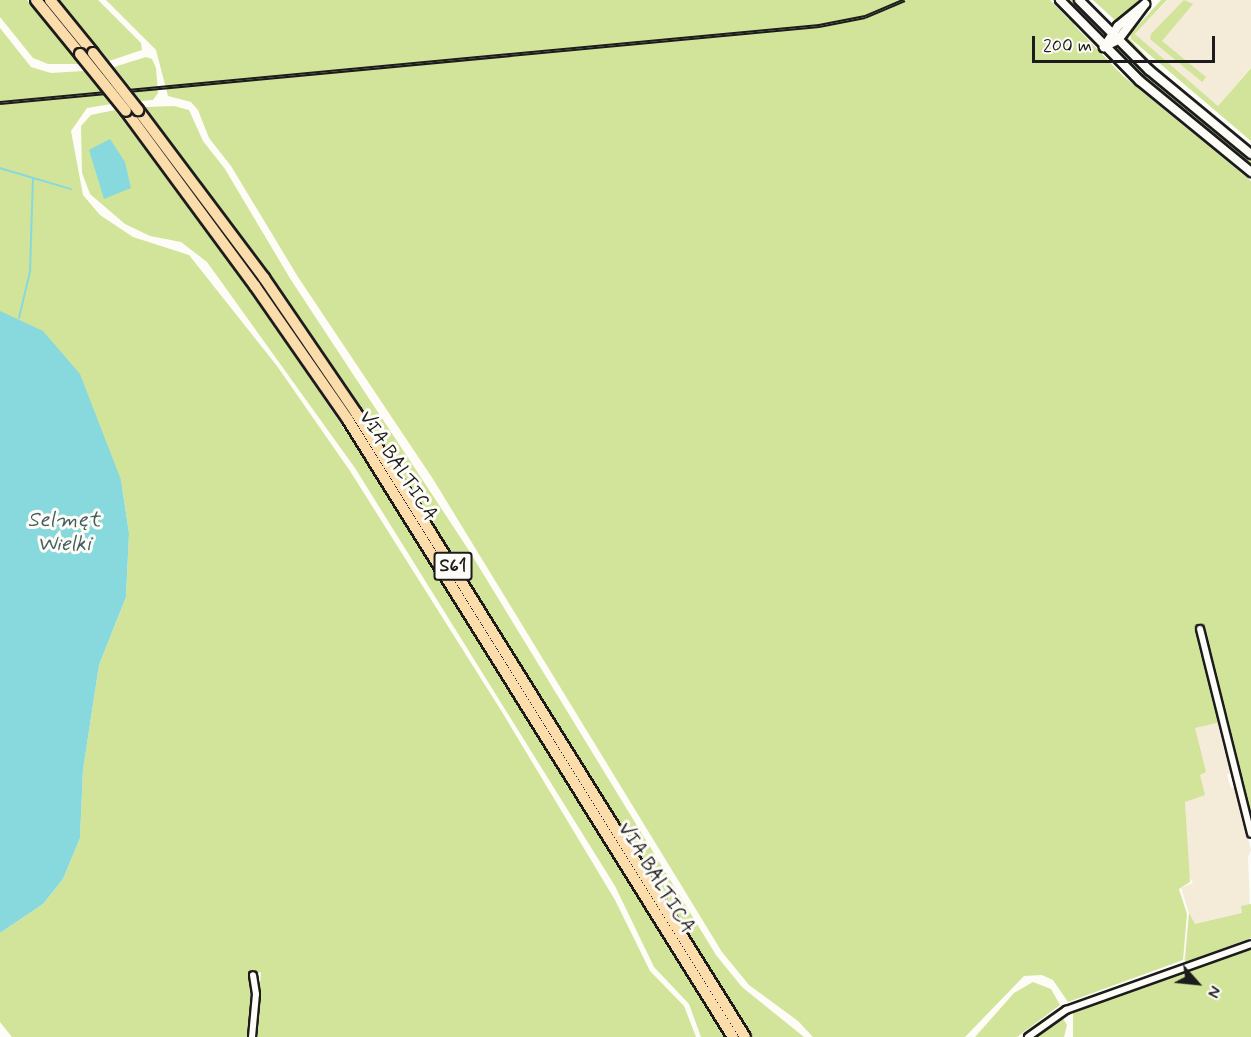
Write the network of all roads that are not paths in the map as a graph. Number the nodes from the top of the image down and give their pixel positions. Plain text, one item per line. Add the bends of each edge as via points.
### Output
1 (36, 0) edge
2 (50, 0) edge
3 (1060, 0) edge
4 (1079, 0) edge
5 (1147, 2) edge
6 (1115, 38) junction
7 (1104, 47) junction
8 (1251, 154) edge
9 (1251, 172) edge
10 (1200, 629) dead end
11 (1251, 834) edge
12 (1251, 944) edge
13 (253, 975) dead end
14 (252, 1037) edge
15 (733, 1037) edge
16 (745, 1037) edge
17 (1028, 1037) edge

1 - 15 highway, VIA BALTICA / S61, bridge via 126,111 255,286 367,449
2 - 16 highway, VIA BALTICA / S61, bridge via 264,278 369,432
3 - 7 main road
4 - 6 main road
5 - 6 street
6 - 7 street
6 - 8 main road
7 - 9 main road
10 - 11 street
12 - 17 street via 1066,1010
13 - 14 street via 256,994

